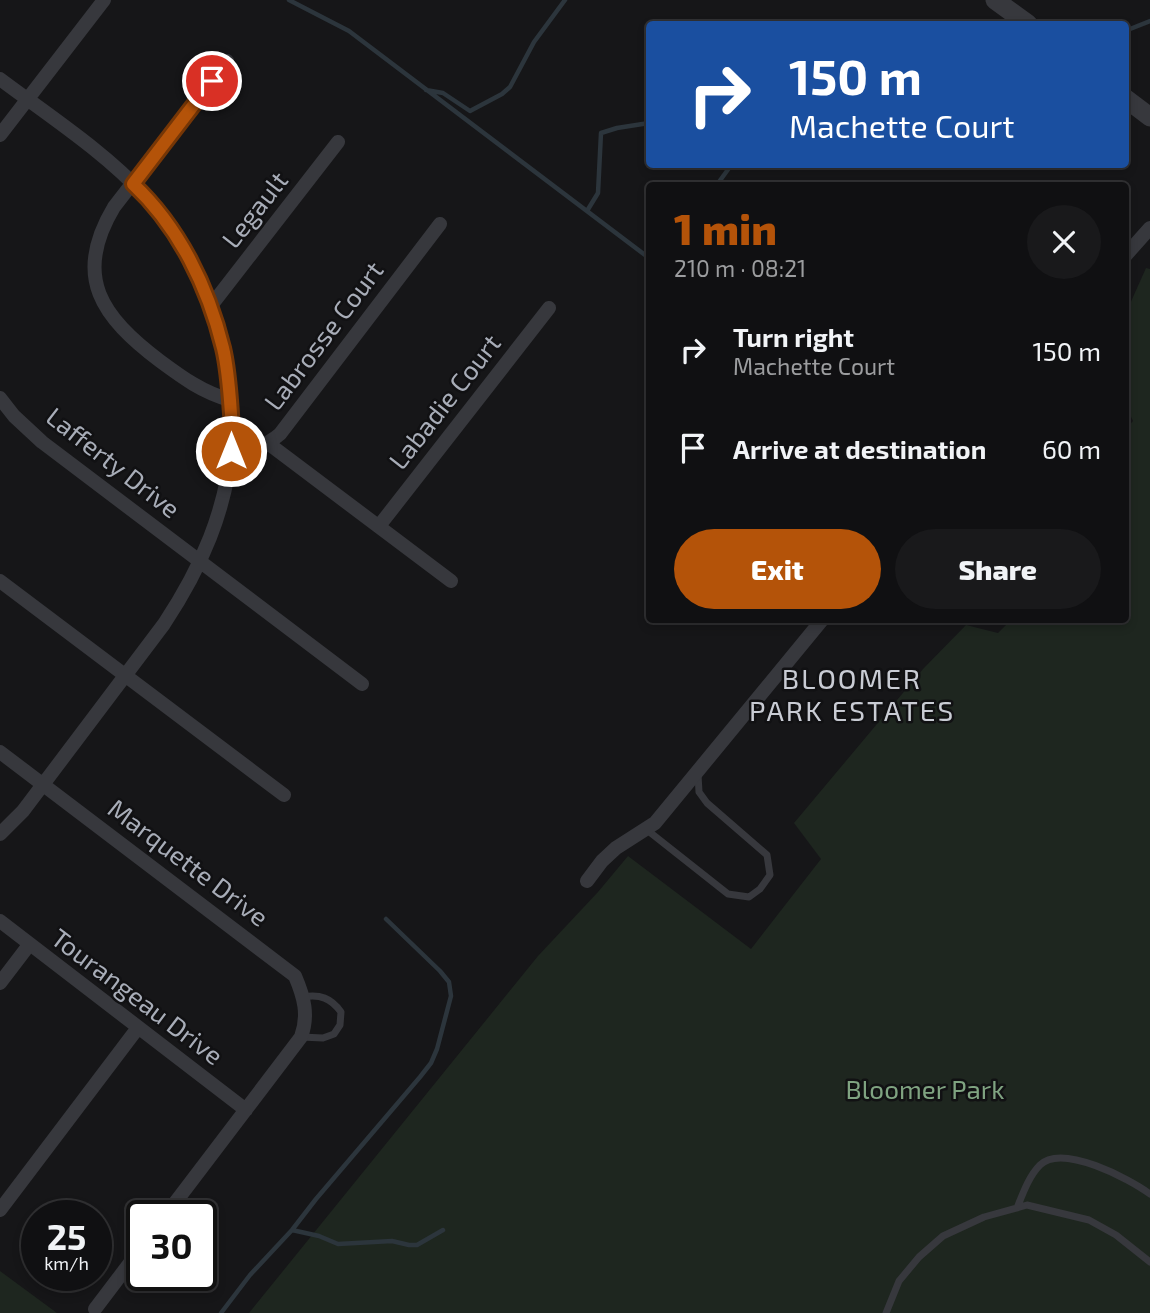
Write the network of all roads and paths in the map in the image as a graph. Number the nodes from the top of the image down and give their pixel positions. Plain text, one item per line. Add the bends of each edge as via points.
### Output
1 (104, 0) edge
2 (995, 0) edge
3 (1024, 21) edge
4 (227, 61) dead end
5 (0, 79) edge
6 (27, 99) junction
7 (1129, 101) edge
8 (1150, 117) edge
9 (0, 135) edge
10 (338, 142) dead end
11 (133, 184) junction
12 (440, 224) dead end
13 (1150, 228) edge
14 (1129, 252) edge
15 (210, 307) junction
16 (549, 308) dead end
17 (0, 398) edge
18 (230, 400) junction
19 (269, 444) junction
20 (231, 451) junction
21 (379, 526) junction
22 (201, 562) junction
23 (451, 580) dead end
24 (0, 581) edge
25 (820, 623) edge
26 (125, 675) junction
27 (362, 684) dead end
28 (0, 751) edge
29 (698, 771) junction
30 (43, 785) junction
31 (284, 795) dead end
32 (647, 830) junction
33 (0, 834) edge
34 (587, 881) dead end
35 (0, 922) edge
36 (29, 945) junction
37 (0, 983) edge
38 (303, 997) junction
39 (137, 1029) junction
40 (301, 1037) junction
41 (246, 1110) junction
42 (1150, 1194) edge
43 (177, 1200) edge
44 (1017, 1208) junction
45 (0, 1210) edge
46 (1150, 1262) edge
47 (126, 1268) edge
48 (95, 1309) dead end
49 (886, 1313) edge

1 - 6 street
2 - 3 street
4 - 11 street
5 - 6 street
6 - 9 street
6 - 11 street
7 - 8 street
10 - 15 street, Legault
11 - 15 street via 189,257
11 - 18 street via 104,222 93,259 103,305 132,340 192,386
12 - 19 street, Labrosse Court
13 - 14 street
15 - 18 street via 224,350
16 - 21 street, Labadie Court
17 - 22 street, Lafferty Drive via 42,442
18 - 20 street
19 - 20 street, Labrosse Court
19 - 21 street
20 - 22 street via 221,505
21 - 23 street
22 - 26 street via 164,624
22 - 27 street, Lafferty Drive
24 - 26 street
25 - 29 street
26 - 30 street
26 - 31 street
28 - 30 street, Marquette Drive
29 - 32 street
29 - 32 lane via 699,792 707,803 766,855 769,875 760,889 749,897 727,894
30 - 33 street
30 - 38 street, Marquette Drive via 295,976
32 - 34 street via 617,848
35 - 36 street, Tourangeau Drive
36 - 37 street
36 - 39 street, Tourangeau Drive
38 - 40 street via 306,1023
38 - 40 lane via 329,999 341,1012 341,1019 334,1034
39 - 41 street, Tourangeau Drive
39 - 45 street
40 - 41 street
41 - 43 street
42 - 44 lane via 1117,1174 1060,1157 1042,1163
44 - 46 lane via 1027,1205 1089,1220
44 - 49 lane via 943,1236 900,1281
47 - 48 street

